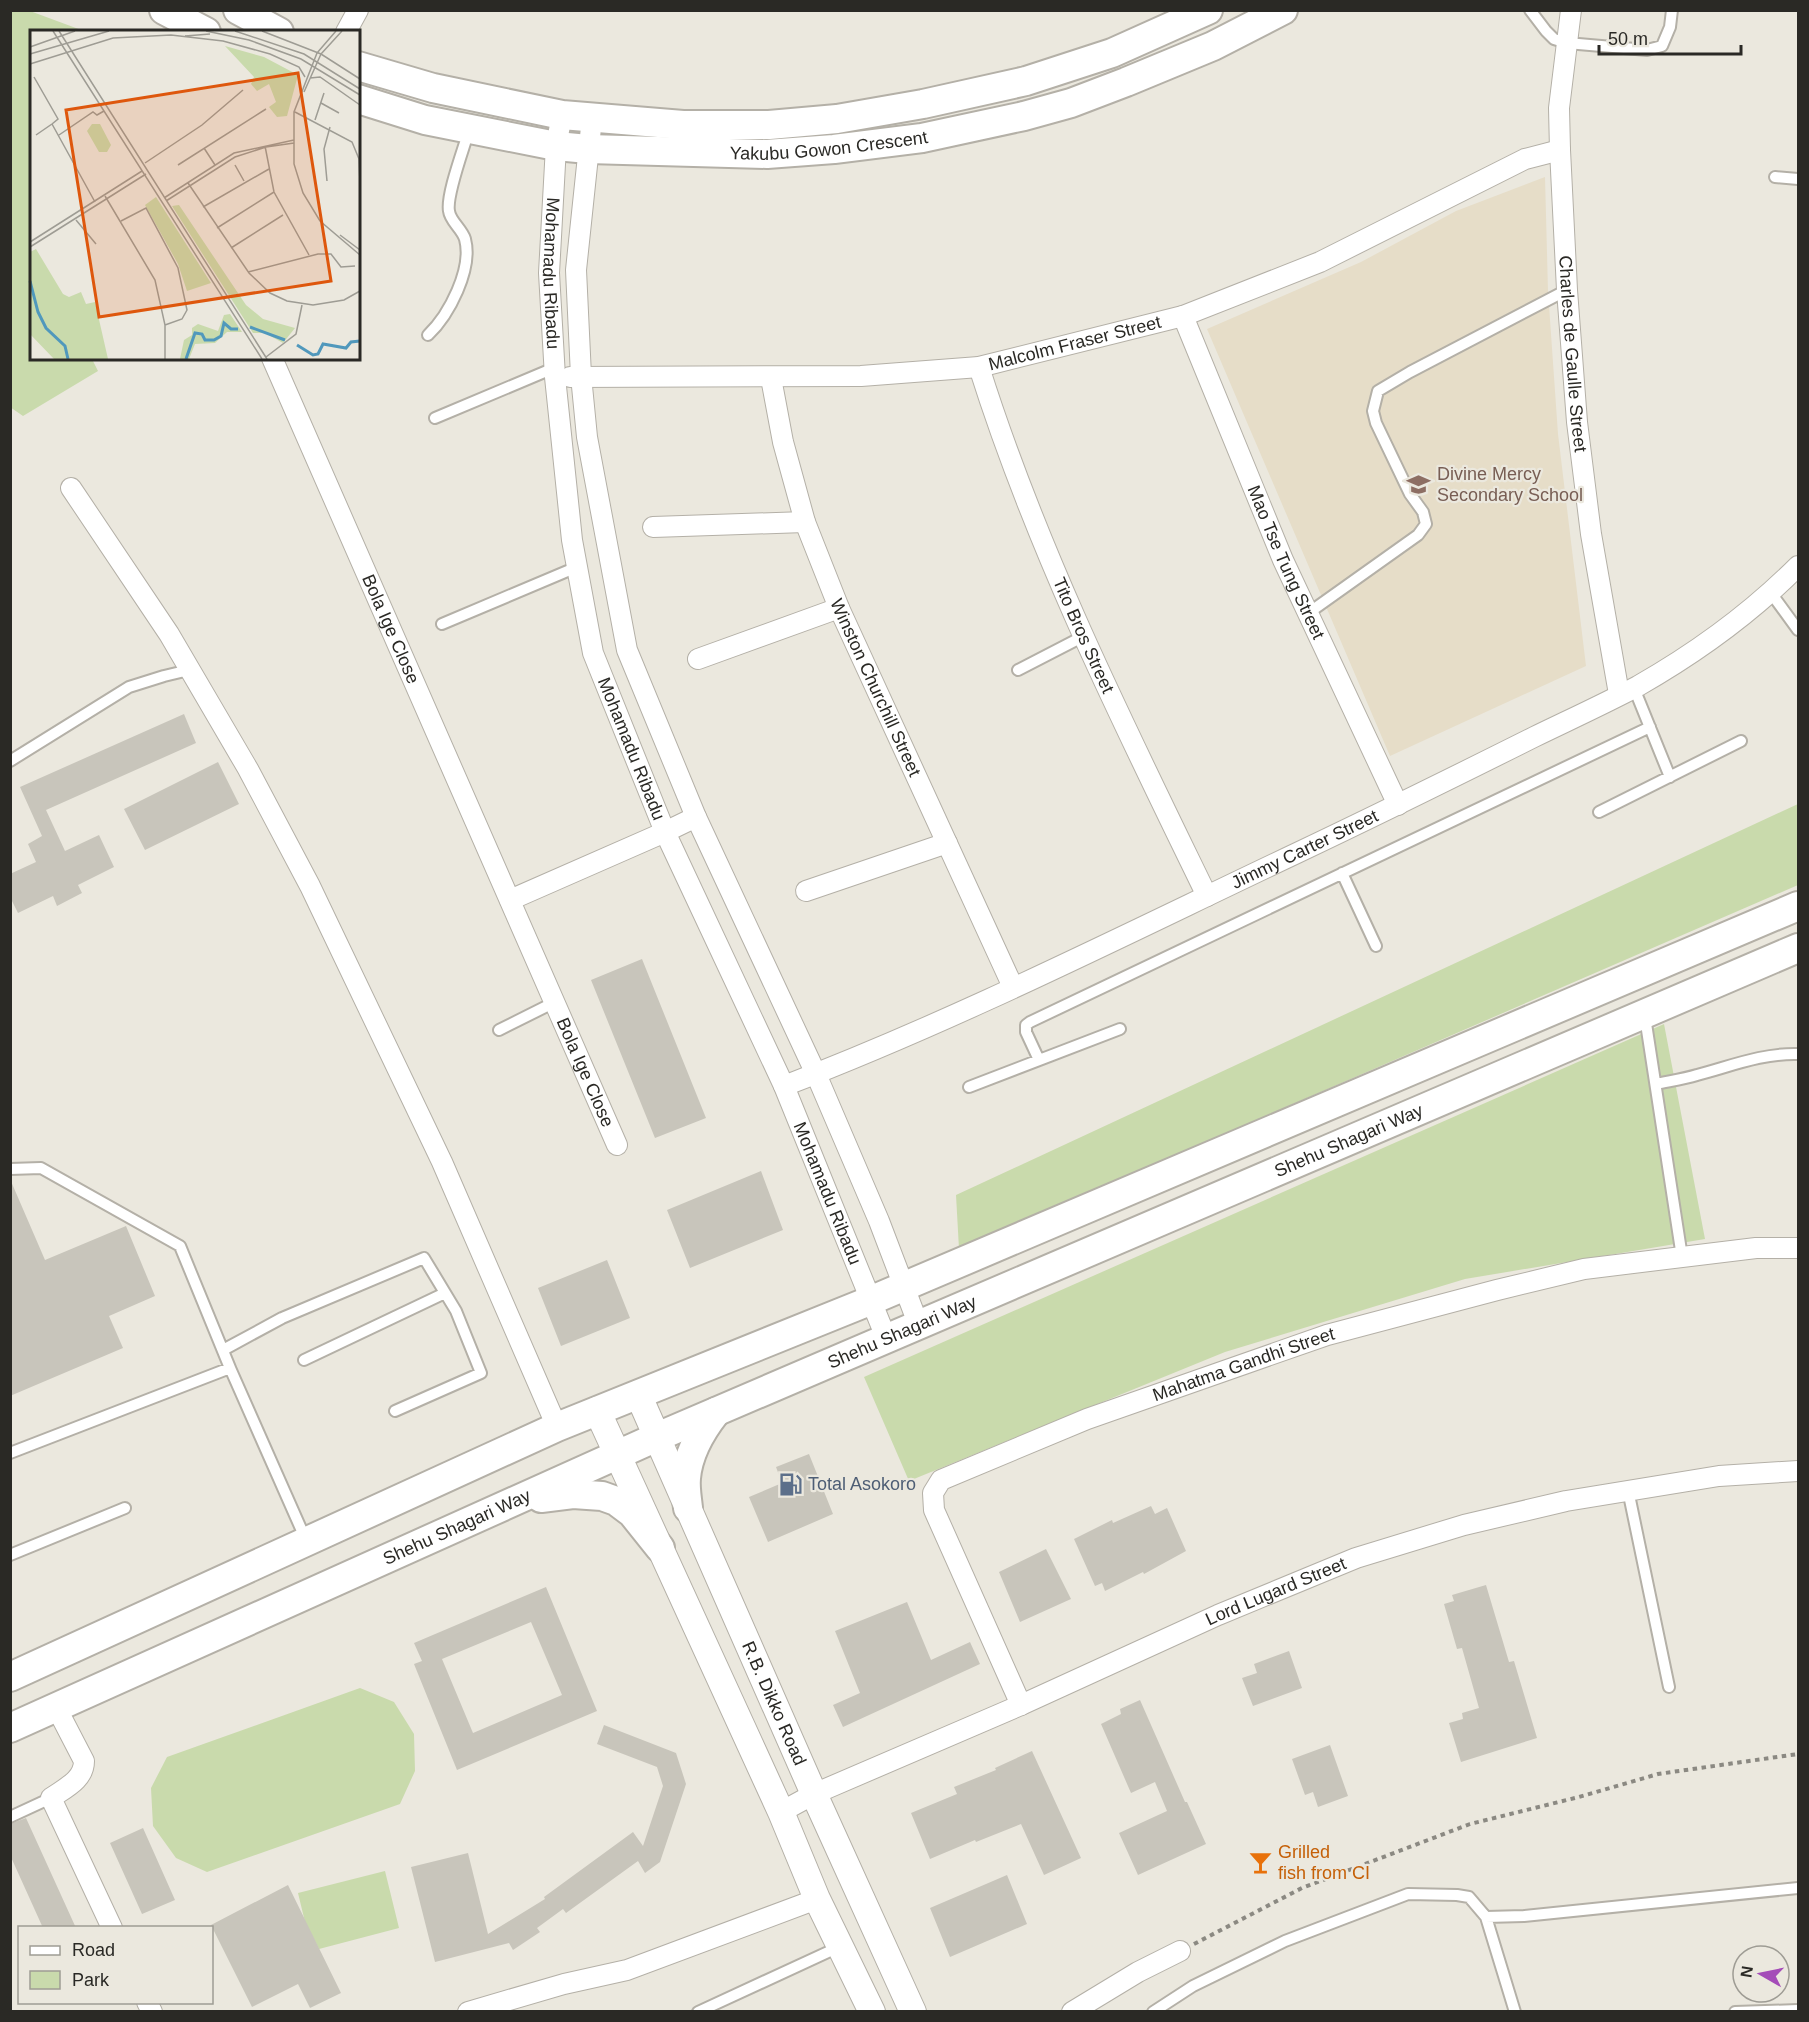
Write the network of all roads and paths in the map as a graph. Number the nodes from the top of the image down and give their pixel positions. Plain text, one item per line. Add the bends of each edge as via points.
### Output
1 (164, 10) edge
2 (238, 10) edge
3 (358, 10) edge
4 (1208, 10) edge
5 (1283, 10) edge
6 (1530, 10) edge
7 (1571, 10) edge
8 (1672, 10) edge
9 (202, 30) edge
10 (275, 30) edge
11 (347, 30) edge
12 (1568, 42) junction
13 (360, 67) edge
14 (360, 100) edge
15 (562, 115) junction
16 (592, 118) junction
17 (469, 130) junction
18 (556, 146) junction
19 (588, 149) junction
20 (1560, 150) junction
21 (1775, 177) dead end
22 (1798, 179) edge
23 (1567, 290) junction
24 (1183, 316) junction
25 (429, 335) dead end
26 (273, 360) edge
27 (979, 367) junction
28 (554, 373) junction
29 (581, 376) junction
30 (771, 378) junction
31 (435, 418) dead end
32 (71, 488) dead end
33 (805, 522) junction
34 (653, 527) dead end
35 (1798, 566) edge
36 (577, 567) junction
37 (1771, 593) junction
38 (839, 608) junction
39 (1307, 614) junction
40 (442, 624) dead end
41 (1798, 630) edge
42 (1084, 636) junction
43 (698, 659) dead end
44 (189, 670) junction
45 (1018, 670) dead end
46 (1627, 691) junction
47 (1650, 727) junction
48 (1741, 741) dead end
49 (10, 761) edge
50 (1670, 777) junction
51 (1398, 805) junction
52 (1599, 812) dead end
53 (696, 817) junction
54 (665, 832) junction
55 (947, 843) junction
56 (1342, 873) junction
57 (806, 891) dead end
58 (1207, 896) junction
59 (510, 900) junction
60 (1798, 906) edge
61 (1376, 946) dead end
62 (1798, 948) edge
63 (1013, 987) junction
64 (555, 1002) junction
65 (1644, 1014) junction
66 (1120, 1029) dead end
67 (499, 1030) dead end
68 (1798, 1054) edge
69 (1039, 1060) junction
70 (816, 1074) junction
71 (1656, 1084) junction
72 (784, 1086) junction
73 (969, 1087) dead end
74 (617, 1145) dead end
75 (10, 1169) edge
76 (1798, 1248) edge
77 (1682, 1257) junction
78 (904, 1286) junction
79 (445, 1293) junction
80 (872, 1300) junction
81 (919, 1326) junction
82 (887, 1340) junction
83 (223, 1350) junction
84 (304, 1360) dead end
85 (230, 1368) junction
86 (638, 1394) junction
87 (597, 1410) junction
88 (395, 1411) dead end
89 (716, 1412) junction
90 (557, 1427) junction
91 (657, 1437) junction
92 (10, 1454) edge
93 (617, 1456) junction
94 (1798, 1471) edge
95 (1629, 1490) junction
96 (515, 1502) junction
97 (125, 1508) dead end
98 (688, 1508) junction
99 (307, 1543) junction
100 (660, 1548) junction
101 (10, 1555) edge
102 (10, 1677) edge
103 (1669, 1687) dead end
104 (1021, 1705) junction
105 (56, 1707) junction
106 (10, 1728) edge
107 (1798, 1754) edge
108 (814, 1794) junction
109 (51, 1798) junction
110 (782, 1812) junction
111 (10, 1817) edge
112 (1798, 1888) edge
113 (817, 1899) junction
114 (1486, 1917) junction
115 (111, 1926) edge
116 (842, 1946) junction
117 (1180, 1951) joint
118 (1798, 2010) edge
119 (468, 2012) edge
120 (698, 2012) edge
121 (872, 2012) edge
122 (913, 2012) edge
123 (1072, 2012) edge
124 (1153, 2012) edge
125 (1515, 2012) edge
126 (1735, 2012) edge

1 - 9 main road
2 - 10 main road
3 - 11 street
4 - 16 main road, Yakubu Gowon Crescent via 1112,53 1026,81 923,104 837,119 770,125 683,125
5 - 19 main road, Yakubu Gowon Crescent via 1213,46 1082,99 922,138 767,154
6 - 12 lane via 1554,39
7 - 12 street, Charles de Gaulle Street
8 - 12 lane via 1662,46 1654,49
12 - 20 street, Charles de Gaulle Street via 1559,108
13 - 15 main road, Yakubu Gowon Crescent via 433,88
14 - 17 main road, Yakubu Gowon Crescent
15 - 16 main road, Yakubu Gowon Crescent
15 - 18 street, Mohamadu Ribadu
16 - 19 street, Mohamadu Ribadu
17 - 18 main road, Yakubu Gowon Crescent
17 - 25 lane via 448,211 466,242 467,260 450,309
18 - 19 main road, Yakubu Gowon Crescent
18 - 28 street, Mohamadu Ribadu via 549,273
19 - 29 street, Mohamadu Ribadu via 576,270
20 - 23 street, Charles de Gaulle Street
20 - 24 street, Malcolm Fraser Street via 1525,159 1320,262
21 - 22 lane
23 - 39 lane via 1378,391 1373,403 1376,423 1426,524 1418,535
23 - 46 street, Charles de Gaulle Street via 1591,534
24 - 27 street, Malcolm Fraser Street
24 - 39 street, Mao Tse Tung Street
26 - 59 street, Bola Ige Close
27 - 30 street, Malcolm Fraser Street
27 - 42 street, Tito Bros Street via 1042,542
28 - 29 street, Malcolm Fraser Street
28 - 31 lane
28 - 36 street, Mohamadu Ribadu
29 - 30 street, Malcolm Fraser Street
29 - 53 street, Mohamadu Ribadu via 587,437 627,650
30 - 33 street, Winston Churchill Street via 783,442
32 - 44 street
33 - 34 street
33 - 38 street, Winston Churchill Street
35 - 37 street, Jimmy Carter Street
36 - 40 lane
36 - 54 street, Mohamadu Ribadu via 593,653
37 - 41 lane
37 - 46 street, Jimmy Carter Street via 1724,631
38 - 43 street
38 - 55 street, Winston Churchill Street
39 - 51 street, Mao Tse Tung Street
42 - 45 lane
42 - 58 street, Tito Bros Street
44 - 49 lane via 129,687
44 - 90 street via 248,769 310,886 442,1162
46 - 47 lane
46 - 51 street, Jimmy Carter Street
47 - 50 lane
47 - 56 lane
48 - 50 lane
50 - 52 lane
51 - 58 street, Jimmy Carter Street
53 - 54 street
53 - 70 street, Mohamadu Ribadu
54 - 59 street
54 - 72 street, Mohamadu Ribadu
55 - 57 street
55 - 63 street, Winston Churchill Street
56 - 61 lane
56 - 69 lane via 1030,1022 1026,1032
58 - 63 street, Jimmy Carter Street
59 - 64 street, Bola Ige Close
60 - 78 main road
62 - 65 main road, Shehu Shagari Way
63 - 70 street, Jimmy Carter Street
64 - 67 lane
64 - 74 street, Bola Ige Close
65 - 71 lane
65 - 81 main road, Shehu Shagari Way
66 - 69 lane
68 - 71 lane via 1781,1053
69 - 73 lane
70 - 72 street, Jimmy Carter Street
70 - 78 street, Mohamadu Ribadu
71 - 77 lane
72 - 80 street, Mohamadu Ribadu
75 - 83 lane via 41,1168 180,1246
76 - 77 street, Mahatma Gandhi Street via 1756,1248
77 - 104 street, Mahatma Gandhi Street via 1584,1269 1327,1335 1087,1419 941,1480 933,1493 934,1510
78 - 80 main road
78 - 81 street, Mohamadu Ribadu
79 - 83 lane via 424,1258 282,1318
79 - 84 lane
79 - 88 lane via 481,1373
80 - 82 street, Mohamadu Ribadu
80 - 86 main road
81 - 82 main road, Shehu Shagari Way
82 - 89 main road, Shehu Shagari Way
83 - 85 lane
85 - 92 lane
85 - 99 lane
86 - 87 main road
86 - 91 street, R.B. Dikko Road
87 - 90 main road
87 - 93 street, R.B. Dikko Road
89 - 91 main road, Shehu Shagari Way
89 - 98 main road via 694,1449 686,1478
90 - 99 main road
91 - 93 main road, Shehu Shagari Way
91 - 98 street, R.B. Dikko Road
93 - 96 main road, Shehu Shagari Way
93 - 100 street, R.B. Dikko Road
94 - 95 street, Lord Lugard Street via 1719,1476
95 - 103 lane
95 - 104 street, Lord Lugard Street via 1464,1525 1356,1558 1218,1615
96 - 100 main road via 573,1494 602,1496 632,1512
96 - 105 main road, Shehu Shagari Way
97 - 101 lane
98 - 108 street, R.B. Dikko Road
99 - 102 main road
100 - 110 street, R.B. Dikko Road
104 - 108 street, Lord Lugard Street
105 - 106 main road, Shehu Shagari Way
105 - 109 street via 84,1768 78,1778
107 - 117 path via 1658,1774 1470,1824 1302,1888
108 - 110 street, Lord Lugard Street
108 - 122 street, R.B. Dikko Road
109 - 111 lane
109 - 115 street
110 - 113 street, R.B. Dikko Road
112 - 114 lane
113 - 116 street, R.B. Dikko Road
113 - 119 street via 627,1970
114 - 124 lane via 1469,1897 1408,1894 1285,1941 1193,1986
114 - 125 lane
116 - 120 lane
116 - 121 street, R.B. Dikko Road
117 - 123 street
118 - 126 lane

